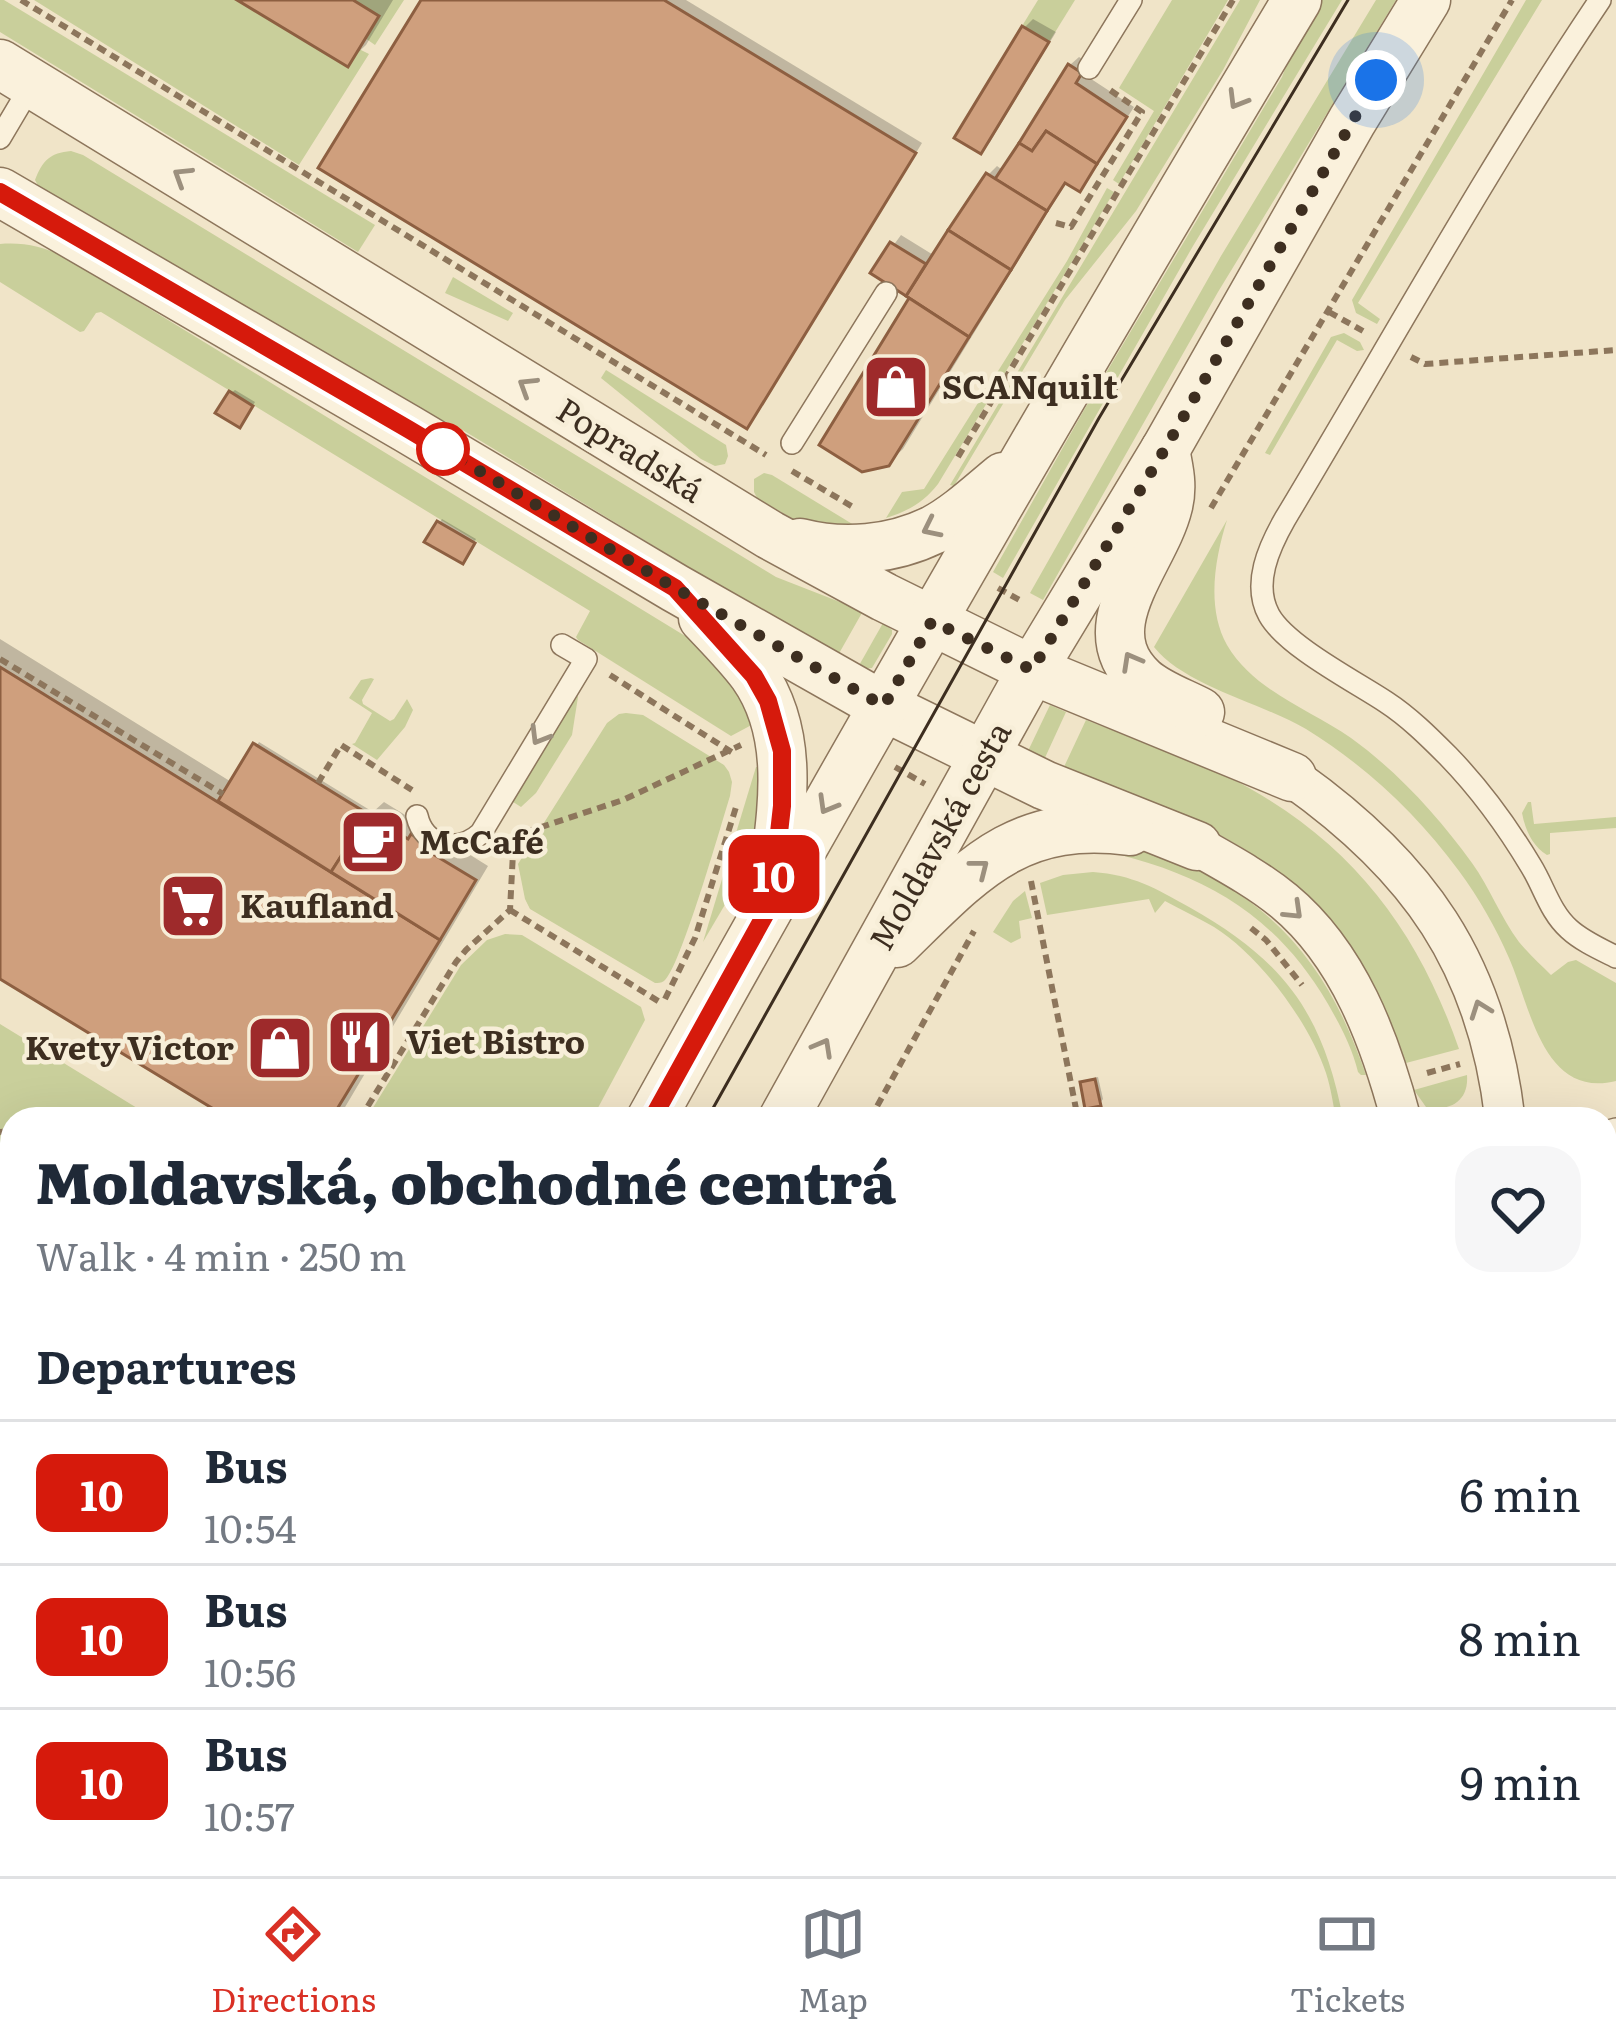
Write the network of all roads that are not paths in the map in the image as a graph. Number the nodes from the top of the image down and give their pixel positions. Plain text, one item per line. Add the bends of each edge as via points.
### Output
1 (1131, 0) edge
2 (1298, 0) edge
3 (1426, 0) edge
4 (1600, 0) edge
5 (1089, 68) road end
6 (16, 74) edge
7 (0, 138) edge
8 (0, 192) edge
9 (886, 293) dead end
10 (792, 443) dead end
11 (1165, 449) junction
12 (1025, 459) junction
13 (770, 536) junction
14 (675, 588) junction
15 (932, 621) junction
16 (562, 645) dead end
17 (1032, 670) junction
18 (872, 726) junction
19 (985, 758) junction
20 (1292, 777) junction
21 (417, 816) dead end
22 (1197, 846) junction
23 (771, 904) junction
24 (1616, 957) edge
25 (863, 975) junction
26 (1396, 1101) edge
27 (658, 1107) edge
28 (790, 1107) edge
29 (1503, 1107) edge

1 - 5 lane
2 -> 12 street
3 - 11 street, Moldavská cesta
4 - 24 lane via 1387,345 1270,549 1262,584 1278,627 1418,727 1478,787 1561,920
6 - 7 lane
13 -> 6 street, Popradská
8 - 14 street
9 - 10 lane
11 - 17 street, Moldavská cesta
20 -> 11 street via 1242,737 1141,679 1122,646 1125,604 1170,501
12 -> 13 street via 932,530 898,542 839,550
12 - 15 street
13 - 15 street, Popradská
14 - 18 street
14 - 23 street via 754,676 776,726 783,776
15 - 17 street, Popradská
15 - 18 street
16 -> 21 lane via 586,659 481,833 464,844 437,843
17 - 19 street, Moldavská cesta
17 - 20 street, Popradská
18 - 19 street
18 -> 23 street
19 - 22 street
19 - 25 street, Moldavská cesta
29 -> 20 street via 1496,1054 1468,976 1429,907 1366,834
25 -> 22 street, Moldavská cesta via 975,872 1023,840 1105,829
22 -> 26 street via 1306,922 1352,988
23 - 27 street
28 -> 25 street, Moldavská cesta

